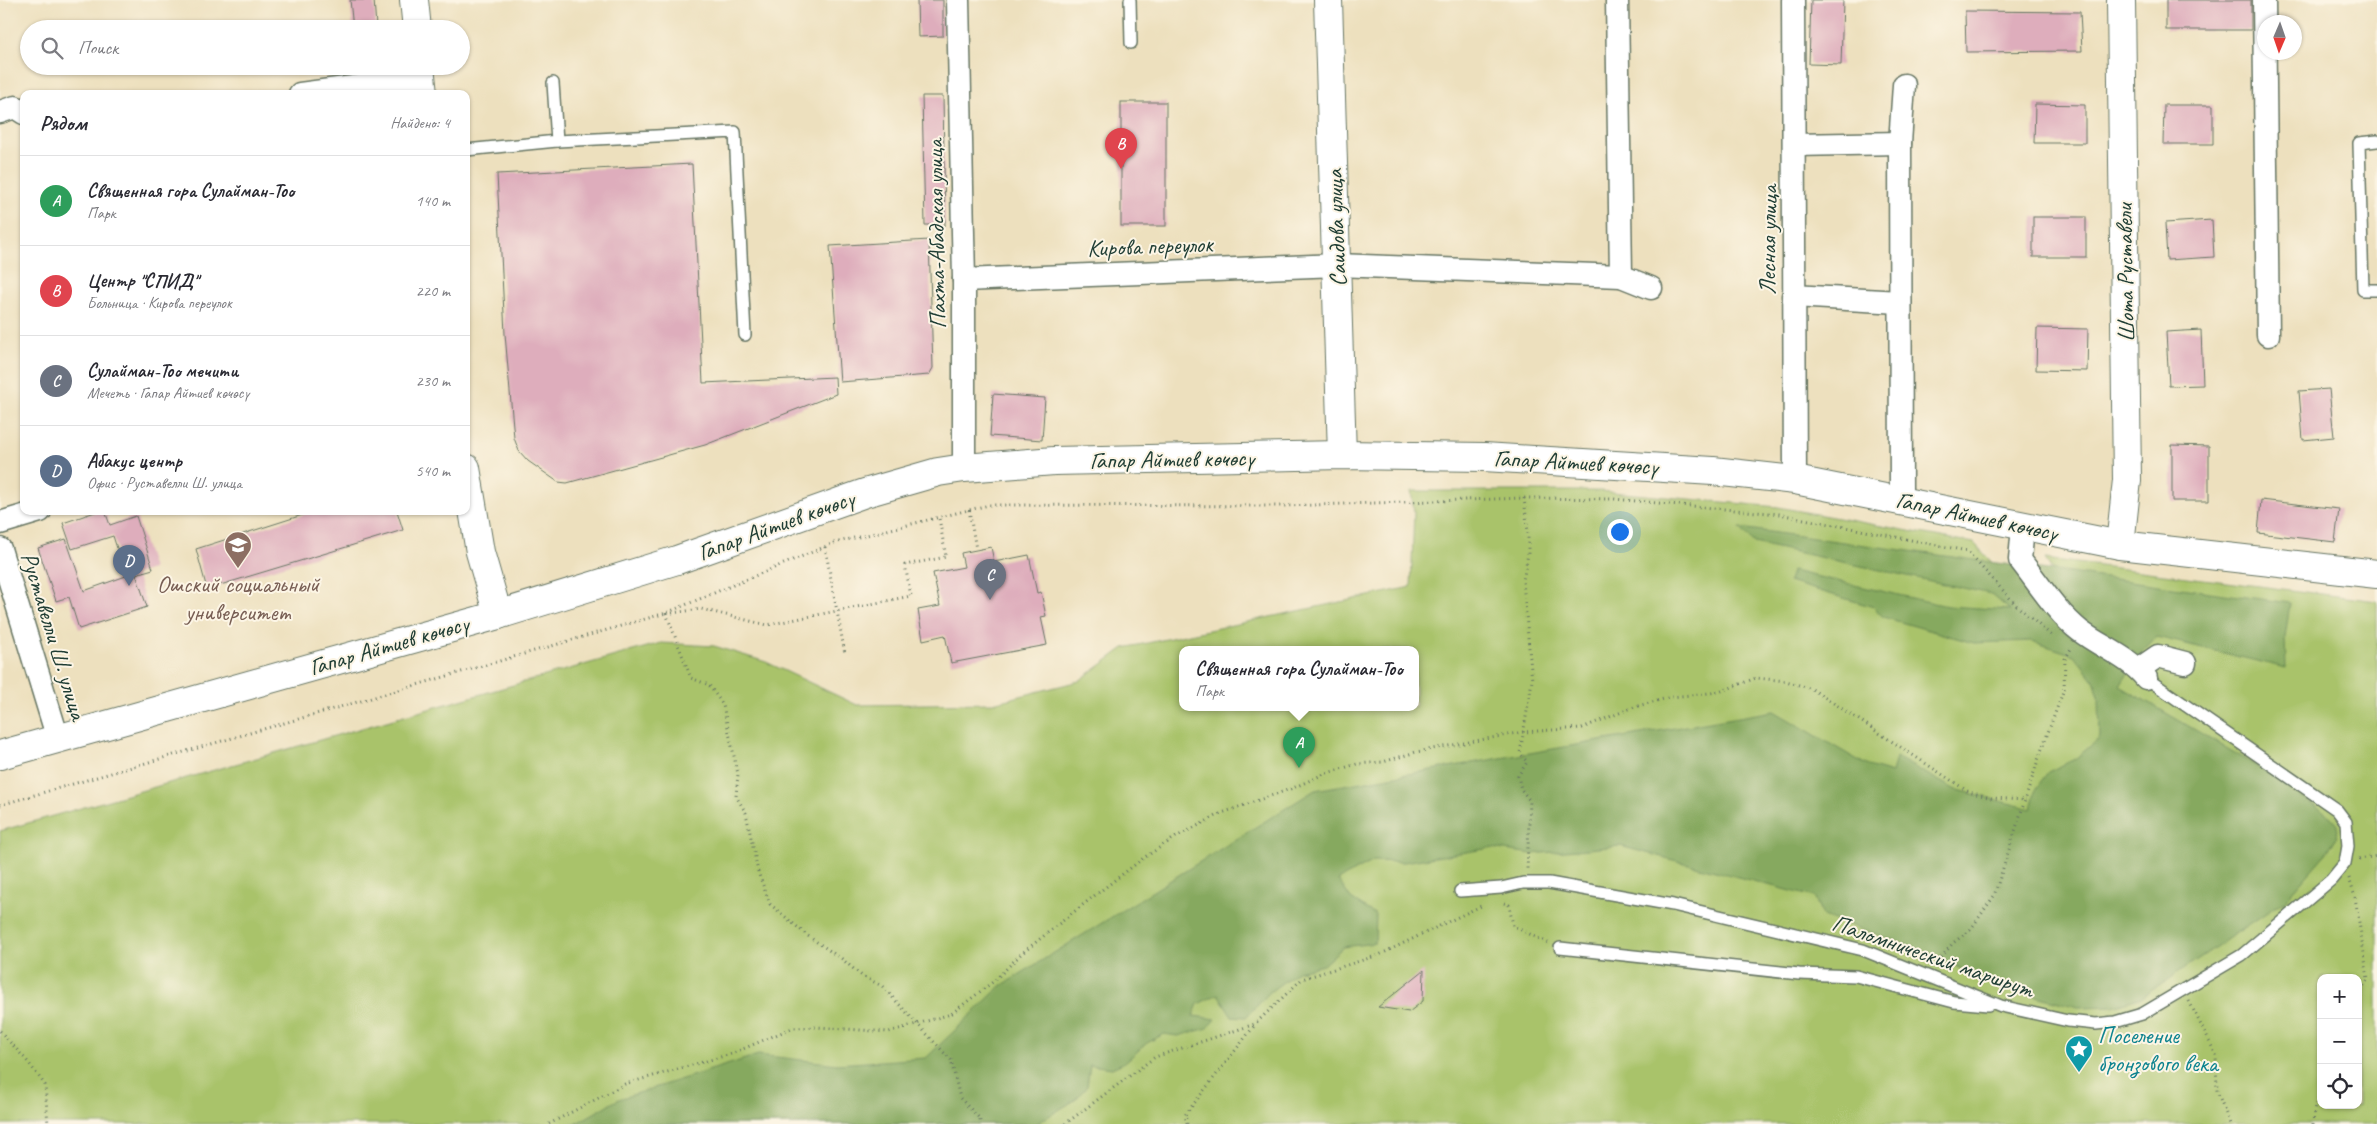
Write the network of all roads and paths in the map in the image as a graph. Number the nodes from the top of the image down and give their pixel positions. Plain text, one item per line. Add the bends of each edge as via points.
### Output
1 (414, 0) edge
2 (958, 0) edge
3 (1130, 0) edge
4 (1328, 0) edge
5 (1617, 0) edge
6 (1793, 0) edge
7 (2121, 0) edge
8 (2264, 0) edge
9 (415, 20) edge
10 (1131, 43) dead end
11 (422, 79) edge
12 (553, 83) dead end
13 (1904, 85) dead end
14 (333, 90) edge
15 (20, 110) edge
16 (0, 112) edge
17 (557, 141) junction
18 (2377, 142) edge
19 (1900, 143) junction
20 (1795, 145) junction
21 (470, 150) edge
22 (1337, 265) junction
23 (1621, 276) junction
24 (964, 280) junction
25 (1651, 288) dead end
26 (2377, 290) edge
27 (1793, 296) junction
28 (1900, 302) junction
29 (2268, 334) dead end
30 (745, 335) dead end
31 (1342, 455) junction
32 (964, 468) junction
33 (1795, 480) junction
34 (470, 492) edge
35 (1524, 498) junction
36 (1901, 500) junction
37 (969, 510) junction
38 (27, 515) edge
39 (938, 518) junction
40 (0, 523) edge
41 (2023, 527) junction
42 (2120, 545) junction
43 (825, 547) junction
44 (0, 549) edge
45 (976, 550) dead end
46 (2377, 574) edge
47 (837, 612) junction
48 (666, 613) junction
49 (498, 615) junction
50 (2081, 632) junction
51 (845, 654) dead end
52 (2185, 663) dead end
53 (2143, 673) junction
54 (1523, 732) junction
55 (58, 739) junction
56 (0, 755) edge
57 (2026, 800) junction
58 (0, 805) edge
59 (2345, 862) junction
60 (1523, 882) junction
61 (1501, 888) junction
62 (1460, 891) dead end
63 (1509, 905) dead end
64 (1560, 948) joint
65 (1926, 976) junction
66 (2362, 989) edge
67 (2182, 990) junction
68 (2001, 1006) junction
69 (916, 1024) junction
70 (1255, 1024) junction
71 (0, 1031) edge
72 (2317, 1101) edge
73 (48, 1124) edge
74 (549, 1124) edge
75 (980, 1124) edge
76 (1065, 1124) edge
77 (1187, 1124) edge
78 (2230, 1124) edge
79 (2313, 1124) edge

1 - 9 main road
2 - 24 street, Пахта-Абадская улица
3 - 10 lane
4 - 22 main road, Саидова улица
5 - 23 street
6 - 20 street, Лесная улица
7 - 42 main road, Шота Руставели via 2127,480
8 - 29 street
11 - 14 street
12 - 17 lane
13 - 19 street
15 - 16 street via 15,107
17 - 21 lane
17 - 30 lane via 735,132
18 - 26 lane via 2359,143 2363,290
19 - 20 street
19 - 28 street
20 - 27 street, Лесная улица
22 - 23 street, Кирова переулок
22 - 24 street, Кирова переулок
22 - 31 main road, Саидова улица
23 - 25 street, Кирова переулок
24 - 32 street, Пахта-Абадская улица
27 - 28 street
27 - 33 street, Лесная улица
28 - 36 street
31 - 32 main road, Гапар Айтиев көчөсү via 1054,461
31 - 33 main road, Гапар Айтиев көчөсү via 1484,457 1713,471
32 - 49 main road, Гапар Айтиев көчөсү via 865,493 677,560
33 - 36 main road, Гапар Айтиев көчөсү
34 - 49 main road via 480,552
35 - 37 path via 1284,506 989,505
35 - 50 path via 1614,499 1779,514 1967,551 2017,606 2056,639
35 - 54 path via 1528,554 1523,581 1532,681
36 - 41 main road, Гапар Айтиев көчөсү
37 - 39 path
37 - 45 path
38 - 40 street
39 - 43 path
39 - 47 path via 946,557 905,565 911,596
41 - 42 main road, Гапар Айтиев көчөсү
41 - 50 street via 2020,560 2065,618
42 - 46 main road, Гапар Айтиев көчөсү
43 - 47 path
43 - 48 path
44 - 55 street, Руставелли Ш. улица
47 - 48 path via 767,626 701,609
47 - 51 path
48 - 58 path
48 - 69 path via 691,678 709,685 723,705 735,751 736,796 746,813 758,872 770,904 862,976 882,986
49 - 55 main road, Гапар Айтиев көчөсү
50 - 53 street
50 - 57 path via 2065,660 2064,690
52 - 53 street via 2158,656
53 - 59 lane via 2337,810 2349,832
54 - 57 path via 1582,728 1634,707 1671,697 1719,692 1756,678 1786,681 1812,689 1969,792 1992,798
54 - 60 path via 1520,753 1527,762 1518,776 1521,789 1530,801 1528,862
54 - 69 path via 1416,752 1383,762 1357,764 1222,813 1145,857 1021,954 994,981 951,1014
55 - 56 main road, Гапар Айтиев көчөсү
57 - 65 path via 1994,896 1970,929 1953,943
59 - 66 path via 2355,897 2368,979
59 - 67 lane, Паломнический маршрут via 2331,880 2242,955
60 - 61 lane, Паломнический маршрут
60 - 65 lane, Паломнический маршрут via 1549,883 1673,905 1864,950
61 - 62 lane, Паломнический маршрут
61 - 70 path via 1492,900 1416,939 1379,955 1302,979
63 - 64 path via 1513,926
64 - 68 lane via 1799,974 1856,976 1954,1002
65 - 68 lane, Паломнический маршрут
67 - 68 lane, Паломнический маршрут via 2142,1014 2096,1024
67 - 78 path via 2216,1055 2217,1091
69 - 74 path via 889,1032 792,1028 731,1054 624,1084
69 - 75 path via 951,1060 960,1098 980,1119
70 - 76 path via 1155,1056
70 - 77 path via 1185,1114
71 - 73 path via 45,1085
72 - 79 path

